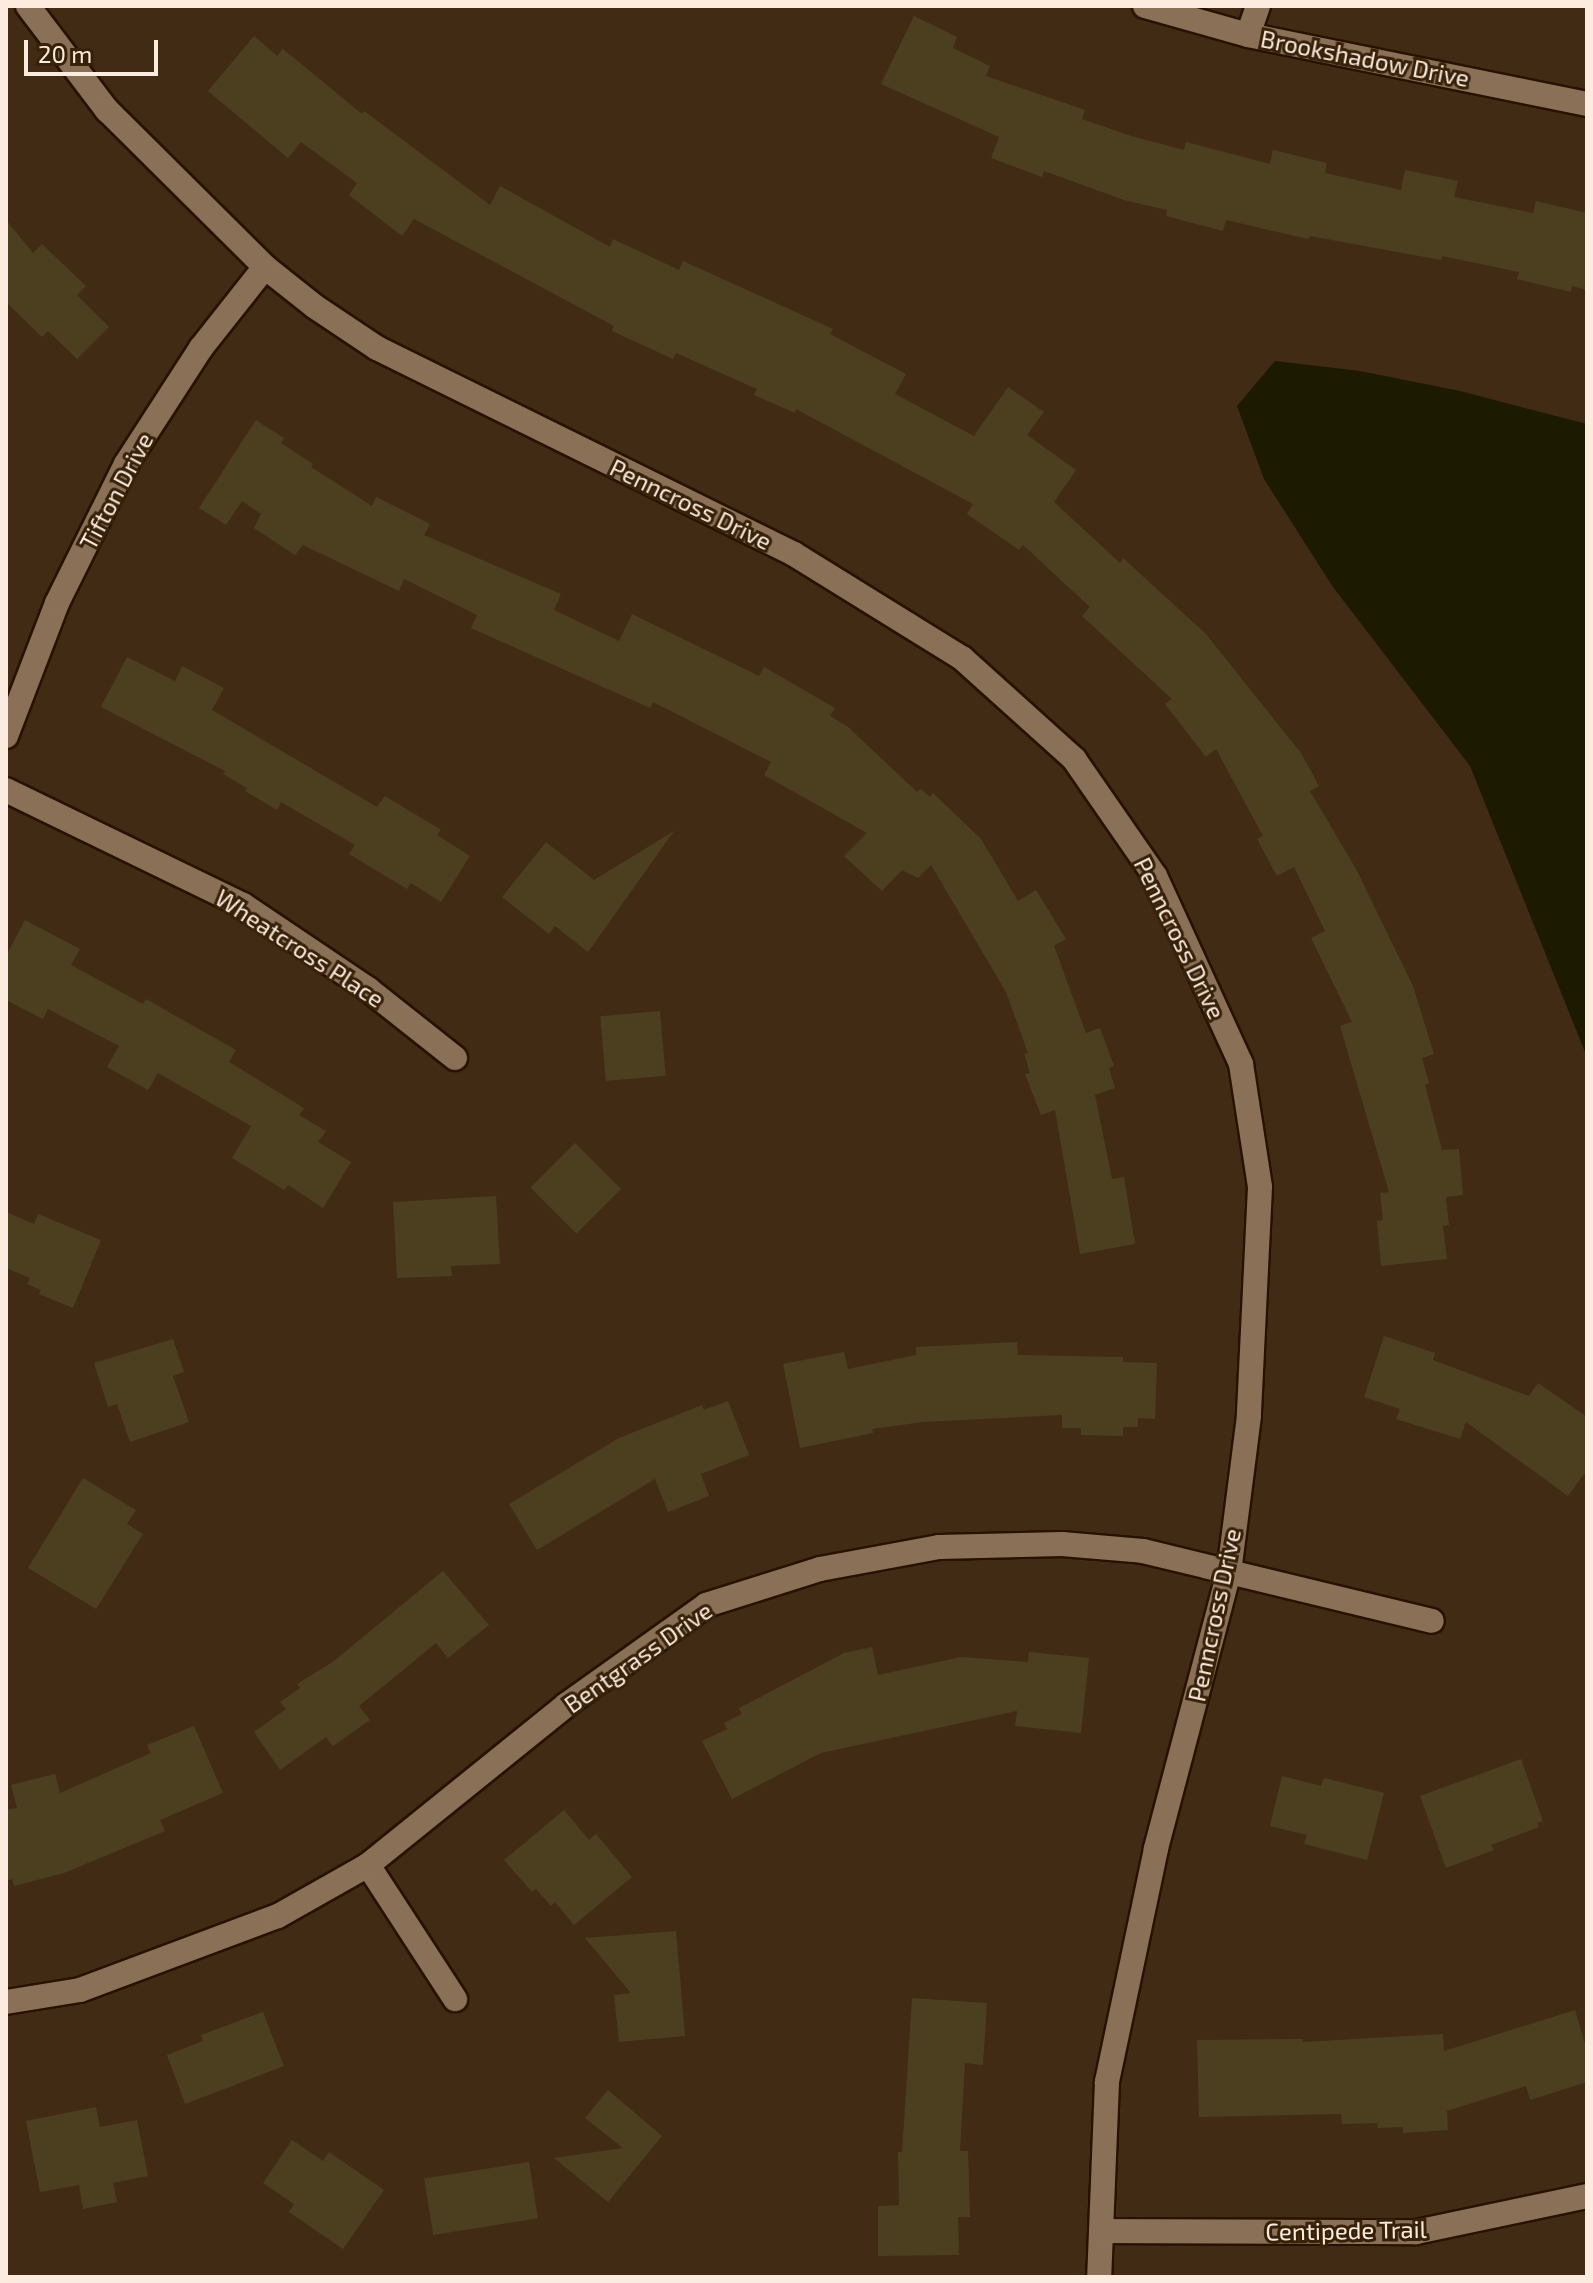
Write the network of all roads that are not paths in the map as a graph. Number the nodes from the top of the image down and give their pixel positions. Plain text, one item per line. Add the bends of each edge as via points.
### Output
1 (28, 6) edge
2 (1145, 6) edge
3 (1258, 6) edge
4 (1248, 35) junction
5 (1587, 104) edge
6 (265, 267) junction
7 (6, 736) edge
8 (6, 790) edge
9 (455, 1058) dead end
10 (1229, 1572) junction
11 (1432, 1621) dead end
12 (368, 1865) junction
13 (455, 1999) dead end
14 (6, 2002) edge
15 (1587, 2196) edge
16 (1101, 2231) junction
17 (1099, 2277) edge

1 - 6 street, Penncross Drive via 107,110
2 - 4 street, Brookshadow Drive
3 - 4 street
4 - 5 street, Brookshadow Drive
6 - 7 street, Tifton Drive via 201,348 126,464 57,603
6 - 10 street, Penncross Drive via 377,348 794,554 962,658 1074,759 1155,876 1241,1064 1260,1187 1249,1416
8 - 9 street, Wheatcross Place via 243,905 368,989
10 - 11 street, Bentgrass Drive
10 - 12 street, Bentgrass Drive via 1129,1550 1062,1544 939,1547 820,1569 706,1605 566,1705
10 - 16 street, Penncross Drive via 1156,1849 1107,2082
12 - 13 street
12 - 14 street, Bentgrass Drive via 264,1922 80,1990
15 - 16 street, Centipede Trail via 1416,2232
16 - 17 street, Penncross Drive

